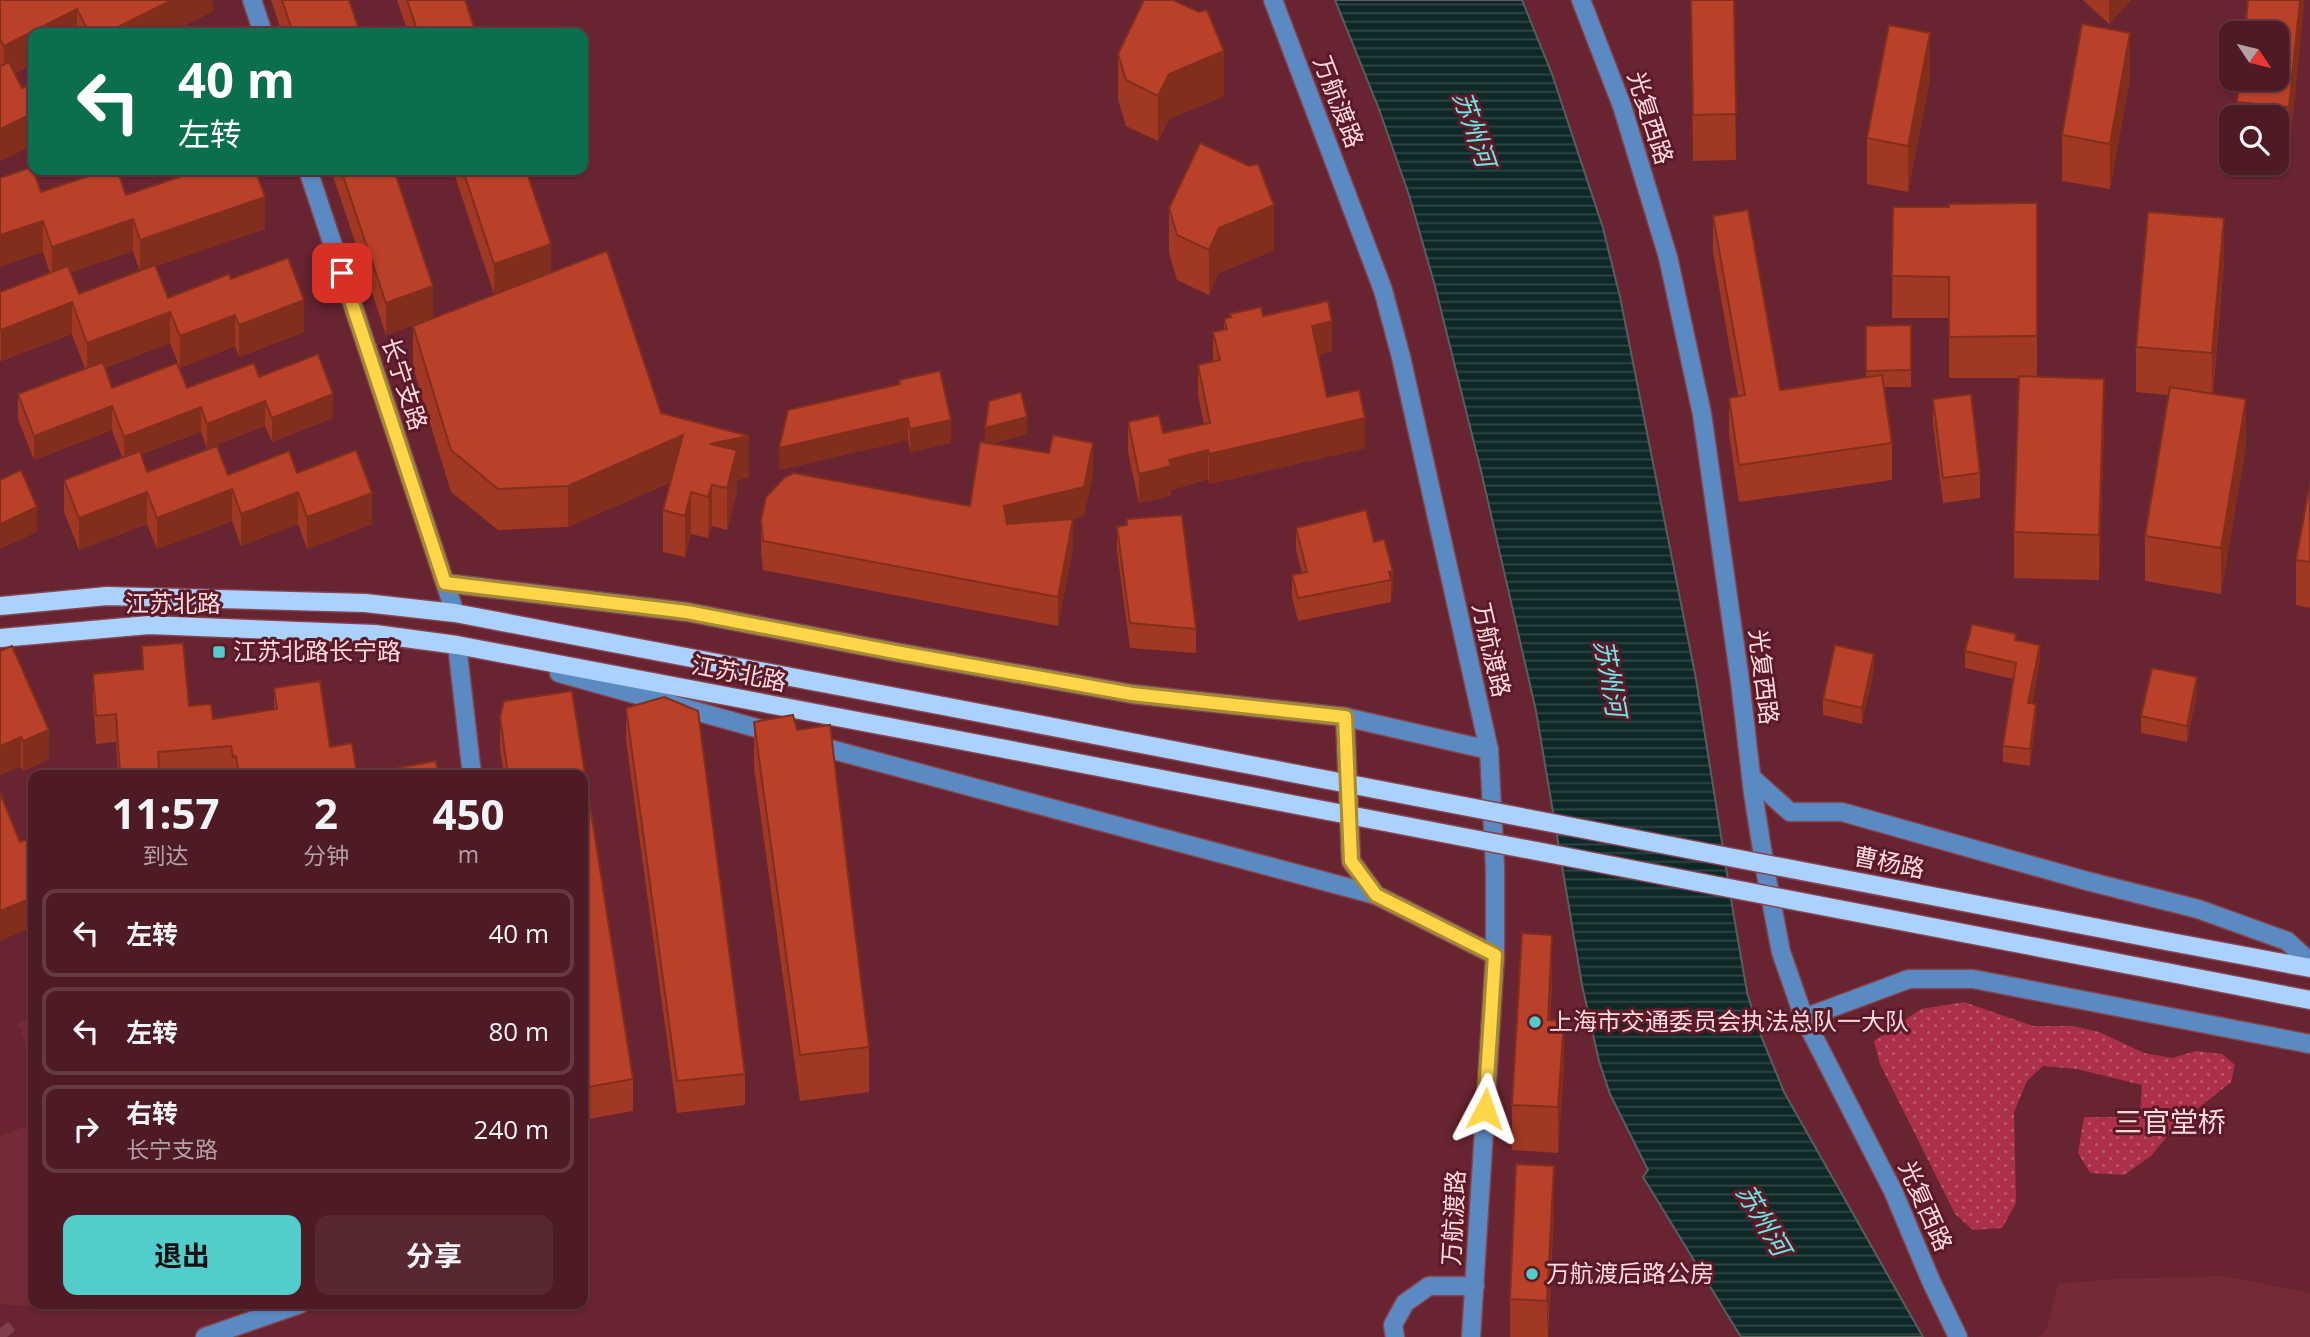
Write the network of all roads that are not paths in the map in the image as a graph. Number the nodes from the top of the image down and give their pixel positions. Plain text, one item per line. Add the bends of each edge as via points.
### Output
1 (252, 0) edge
2 (1273, 0) edge
3 (1581, 0) edge
4 (261, 28) edge
5 (310, 175) edge
6 (445, 583) junction
7 (0, 606) edge
8 (455, 613) junction
9 (0, 638) edge
10 (457, 645) junction
11 (559, 673) dead end
12 (1345, 717) junction
13 (1489, 750) junction
14 (471, 770) edge
15 (1751, 777) junction
16 (1458, 805) joint
17 (1376, 895) junction
18 (1495, 955) junction
19 (2310, 962) edge
20 (2310, 968) edge
21 (2310, 1000) edge
22 (1804, 1018) junction
23 (2310, 1044) edge
24 (1475, 1286) junction
25 (286, 1309) edge
26 (209, 1336) edge
27 (1395, 1337) edge
28 (1471, 1337) edge
29 (1958, 1337) edge

1 - 4 street
2 - 13 street, 万航渡路 via 1383,289
3 - 15 street, 光复西路 via 1622,106 1668,257 1691,362
5 - 6 street, 长宁支路
6 - 8 street, 长宁支路
6 - 12 street via 687,612 1132,694
7 - 8 main road, 江苏北路 via 107,596 365,603
8 - 16 main road, 江苏北路, bridge
9 - 10 main road, 江苏北路 via 149,625 375,634
10 - 14 street
10 - 21 main road, 江苏北路, bridge
11 - 17 street
12 - 13 street
12 - 17 street via 1351,861
13 - 18 street, 万航渡路
15 - 19 street via 1790,812 1842,812 2198,909 2287,941
15 - 22 street, 光复西路 via 1782,952
16 - 20 main road, 曹杨路, bridge
17 - 18 street
18 - 24 street, 万航渡路
22 - 23 street via 1909,979 1973,979
22 - 29 street, 光复西路 via 1893,1191
24 - 27 street via 1429,1286 1405,1303 1392,1325
24 - 28 street, 万航渡路
25 - 26 street

